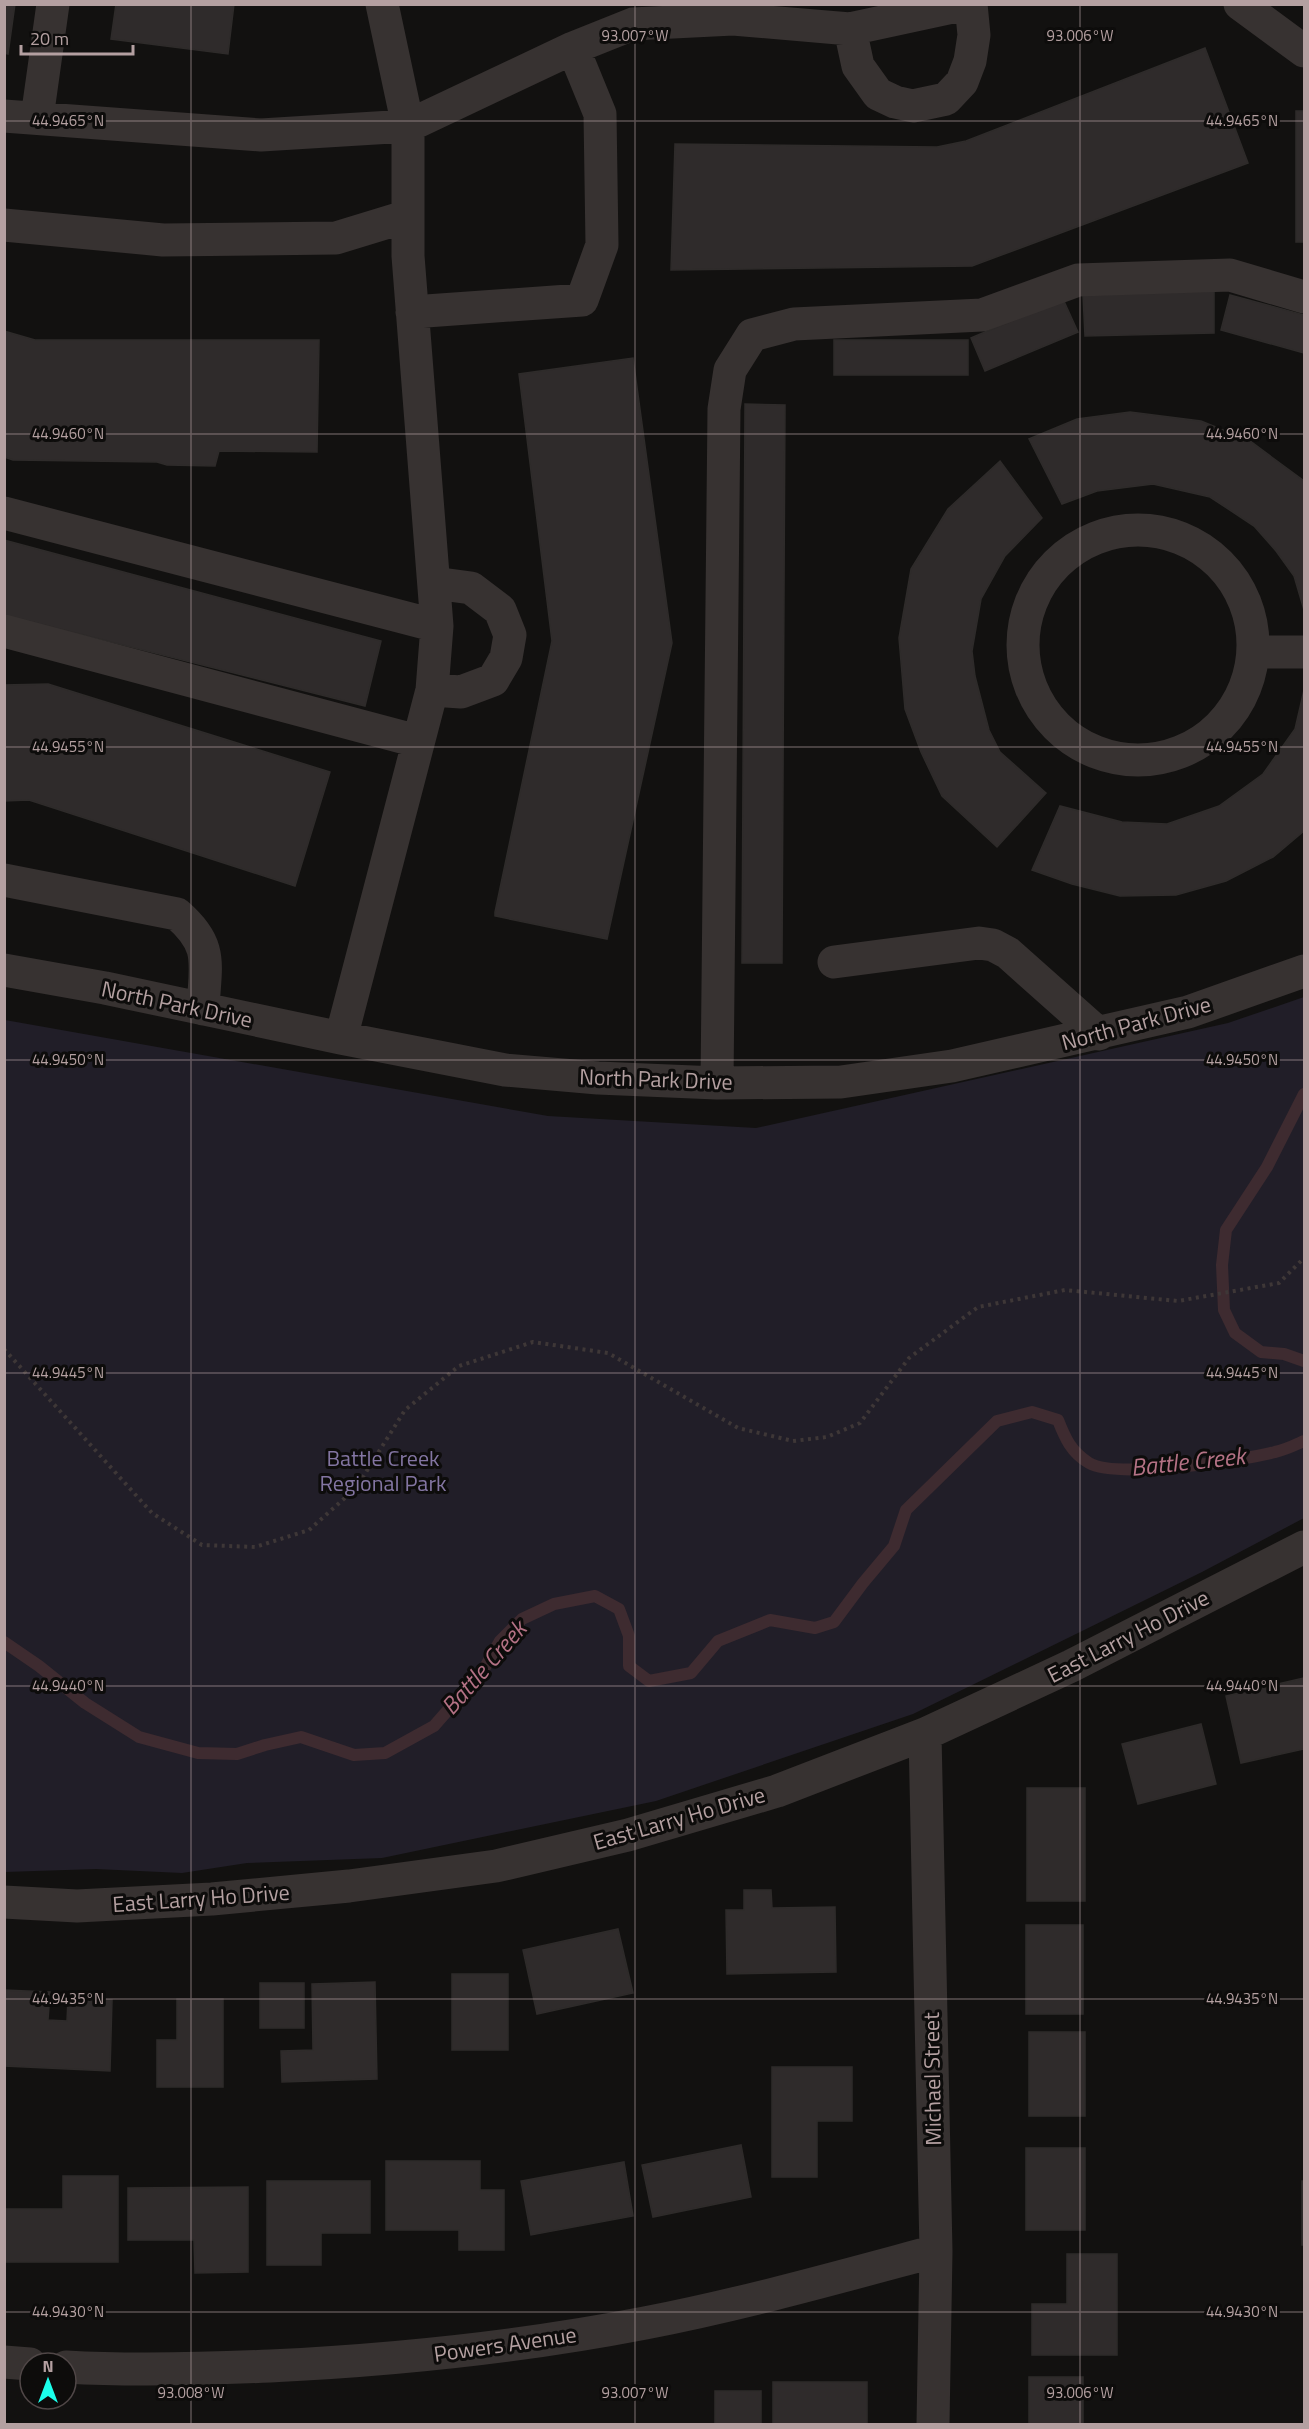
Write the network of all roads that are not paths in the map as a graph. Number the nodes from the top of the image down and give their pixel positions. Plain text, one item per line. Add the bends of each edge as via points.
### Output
1 (53, 4) edge
2 (382, 4) edge
3 (966, 4) edge
4 (971, 4) edge
5 (1247, 6) edge
6 (850, 29) junction
7 (573, 48) junction
8 (1305, 51) edge
9 (4, 116) edge
10 (37, 118) junction
11 (408, 126) junction
12 (408, 216) junction
13 (4, 225) edge
14 (1305, 297) edge
15 (412, 312) junction
16 (4, 513) edge
17 (434, 583) junction
18 (437, 626) junction
19 (4, 631) edge
20 (1255, 652) junction
21 (1305, 652) edge
22 (432, 690) junction
23 (417, 741) junction
24 (4, 880) edge
25 (834, 962) dead end
26 (4, 970) edge
27 (1305, 972) edge
28 (203, 1009) junction
29 (1099, 1034) junction
30 (341, 1038) junction
31 (717, 1083) junction
32 (1305, 1547) edge
33 (925, 1734) junction
34 (4, 1902) edge
35 (936, 2252) junction
36 (78, 2367) edge
37 (933, 2424) edge

1 - 10 street
2 - 11 street
3 - 6 street
4 - 6 street via 974,35 962,82 946,99 913,106 878,94 858,66
5 - 8 street
6 - 7 street via 733,19 633,24
7 - 11 street
7 - 15 street via 600,114 602,245 582,300
9 - 10 street
10 - 11 street via 261,135
11 - 12 street
12 - 13 street via 336,238 163,240
12 - 15 street
14 - 31 street via 1230,275 1078,280 982,315 794,324 752,335 730,370 724,409
15 - 17 street
16 - 18 street
17 - 18 street
17 - 22 street via 471,588 500,609 510,635 506,658 493,680 461,692
18 - 22 street
19 - 23 street
20 - 20 street via 1245,691 1223,725 1190,749 1152,760 1111,759 1074,742 1044,715 1026,678 1022,638 1031,599 1053,565 1086,541 1125,529 1165,532 1202,548 1232,576 1250,612
20 - 21 street
22 - 23 street
23 - 30 street
24 - 28 street via 177,914 194,929 205,952
25 - 29 street via 979,943 993,945 1008,953
26 - 28 street, North Park Drive
27 - 29 street, North Park Drive via 1188,1012
28 - 30 street, North Park Drive
29 - 31 street, North Park Drive via 952,1066 841,1082
30 - 31 street, North Park Drive via 505,1070
32 - 33 street, East Larry Ho Drive via 1071,1666
33 - 34 street, East Larry Ho Drive via 777,1791 628,1835 496,1866 212,1899 77,1906
33 - 35 street, Michael Street
35 - 36 street, Powers Avenue via 793,2290 645,2323 510,2345 348,2362 208,2368
35 - 37 street, Michael Street

